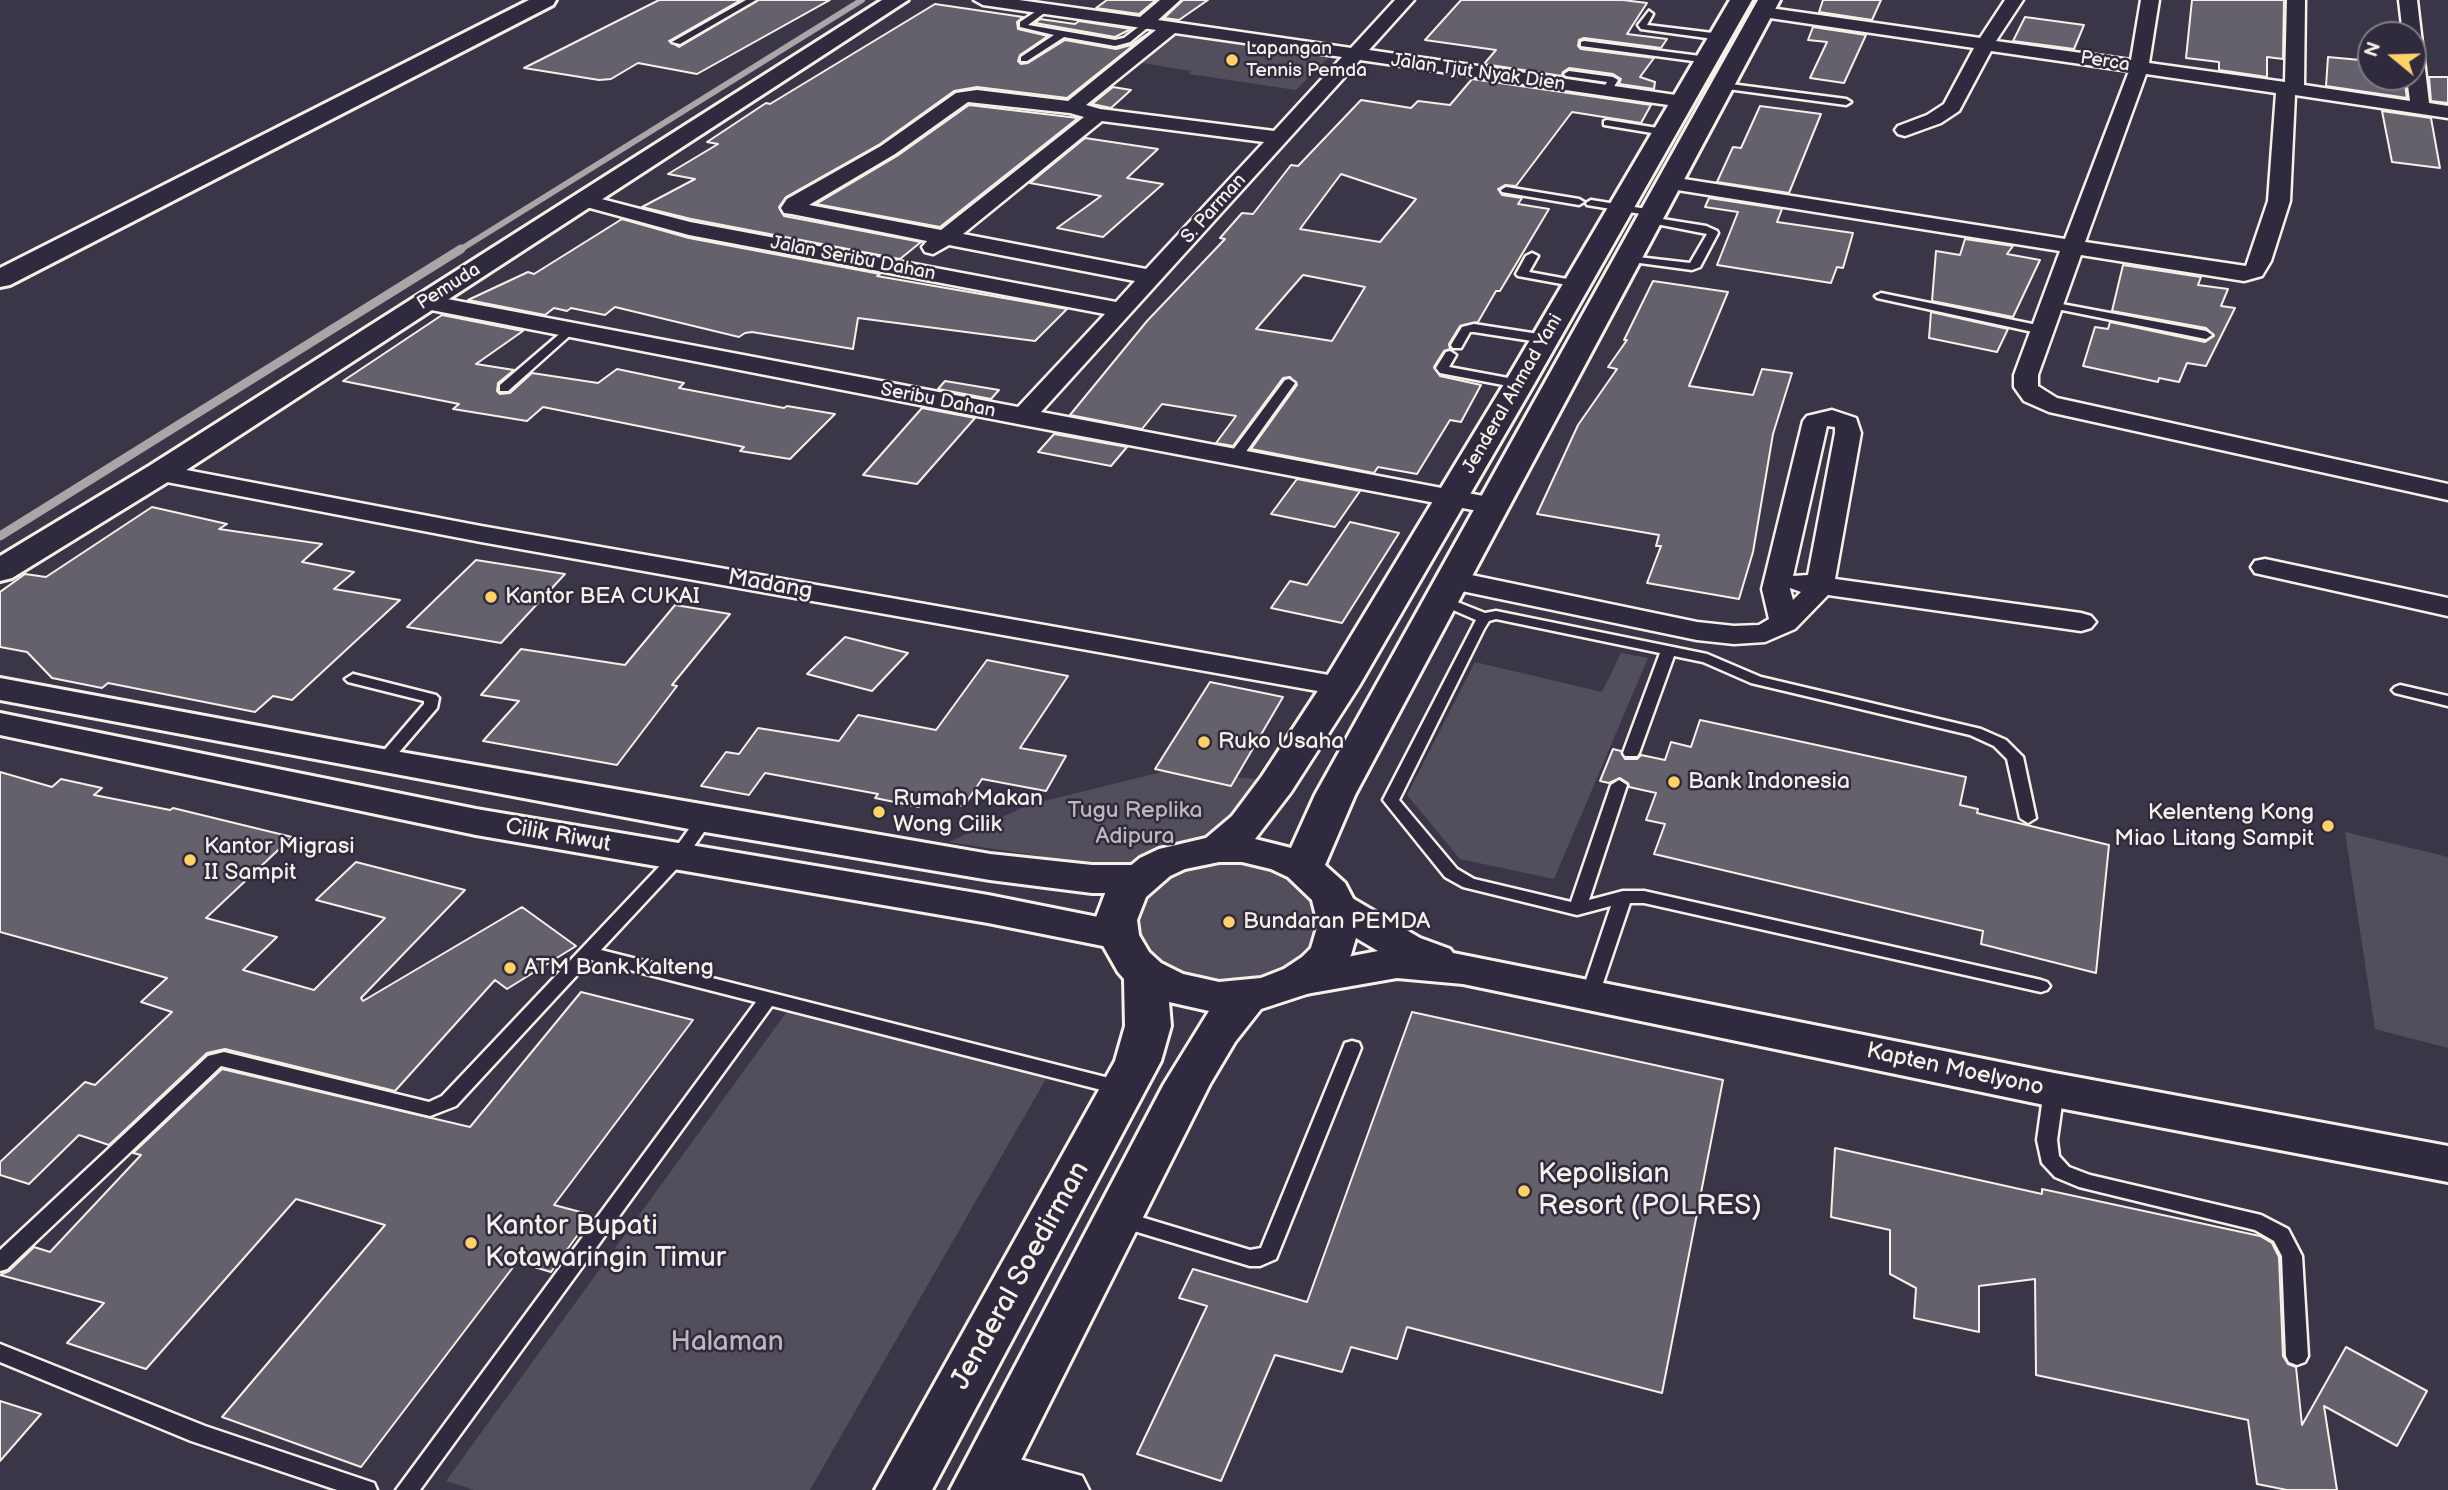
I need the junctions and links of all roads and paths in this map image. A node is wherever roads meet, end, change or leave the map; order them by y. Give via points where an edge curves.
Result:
1 (545, 0) edge
2 (752, 0) edge
3 (897, 0) edge
4 (983, 0) edge
5 (1171, 0) edge
6 (1405, 0) edge
7 (2014, 0) edge
8 (2150, 0) edge
9 (2295, 0) edge
10 (2408, 0) edge
11 (1758, 4) edge
12 (1044, 9) junction
13 (1648, 14) dead end
14 (1146, 24) junction
15 (1170, 28) junction
16 (1062, 34) junction
17 (677, 42) dead end
18 (1584, 44) dead end
19 (1985, 44) junction
20 (1714, 48) junction
21 (1355, 55) junction
22 (1024, 60) dead end
23 (2140, 68) junction
24 (1569, 74) dead end
25 (1723, 86) junction
26 (2290, 89) junction
27 (1607, 91) junction
28 (1682, 102) junction
29 (1846, 102) dead end
30 (1072, 107) junction
31 (2420, 108) junction
32 (2448, 112) edge
33 (1097, 115) junction
34 (1607, 123) dead end
35 (1905, 130) dead end
36 (1664, 132) junction
37 (1278, 138) junction
38 (1671, 183) junction
39 (1506, 190) dead end
40 (586, 201) junction
41 (1621, 208) junction
42 (1652, 216) junction
43 (946, 239) junction
44 (2073, 247) junction
45 (1532, 256) dead end
46 (1629, 259) junction
47 (902, 269) junction
48 (1151, 277) junction
49 (0, 279) edge
50 (1578, 284) junction
51 (1881, 296) dead end
52 (426, 302) junction
53 (2051, 305) junction
54 (1121, 310) junction
55 (570, 329) junction
56 (2042, 330) junction
57 (2206, 335) dead end
58 (1545, 339) junction
59 (1289, 383) dead end
60 (1519, 384) junction
61 (504, 388) dead end
62 (1023, 417) junction
63 (1235, 457) junction
64 (160, 474) junction
65 (2448, 492) edge
66 (1451, 499) junction
67 (1494, 506) junction
68 (2265, 567) dead end
69 (0, 572) edge
70 (1779, 579) junction
71 (1820, 586) junction
72 (1448, 590) junction
73 (2448, 607) edge
74 (1484, 618) junction
75 (2081, 622) dead end
76 (1785, 623) junction
77 (1669, 649) junction
78 (353, 680) dead end
79 (1340, 686) junction
80 (0, 690) edge
81 (2400, 690) dead end
82 (50, 699) junction
83 (2448, 701) edge
84 (8, 726) edge
85 (1631, 753) dead end
86 (383, 761) junction
87 (1619, 785) dead end
88 (2028, 818) dead end
89 (705, 819) junction
90 (1219, 849) junction
91 (677, 858) junction
92 (1303, 868) junction
93 (1139, 879) junction
94 (1623, 897) junction
95 (1337, 908) junction
96 (1577, 909) junction
97 (1118, 935) junction
98 (587, 954) junction
99 (1463, 969) junction
100 (1146, 974) junction
101 (1300, 980) junction
102 (2041, 986) dead end
103 (1590, 995) junction
104 (1246, 997) junction
105 (768, 999) junction
106 (1352, 1048) dead end
107 (1130, 1075) junction
108 (2054, 1090) junction
109 (2448, 1164) edge
110 (1118, 1218) junction
111 (0, 1263) edge
112 (0, 1353) edge
113 (2297, 1356) dead end
114 (984, 1480) edge
115 (366, 1490) edge
116 (407, 1490) edge
117 (903, 1490) edge
118 (1066, 1490) edge

1 - 49 main road
2 - 17 lane
3 - 40 main road, Pemuda
4 - 12 street, Jalan Tjut Nyak Dien
5 - 14 street
6 - 21 street, S. Parman
7 - 19 street
8 - 23 street
9 - 26 street
10 - 31 street
11 - 19 street, Perca
11 - 20 main road, Jenderal Ahmad Yani
11 - 25 main road, Jenderal Ahmad Yani
12 - 14 street, Jalan Tjut Nyak Dien
12 - 16 lane via 1024,27
13 - 20 lane via 1644,27
14 - 15 street, Jalan Tjut Nyak Dien
14 - 16 lane via 1127,40 1115,43
15 - 21 street, Jalan Tjut Nyak Dien
15 - 30 street
16 - 22 lane
18 - 20 lane
19 - 23 street, Perca
19 - 35 street via 1952,107
20 - 28 main road, Jenderal Ahmad Yani
21 - 27 street, Jalan Tjut Nyak Dien
21 - 37 street, S. Parman
23 - 26 street, Perca
23 - 44 street
24 - 27 lane via 1613,80
25 - 29 lane
25 - 38 main road, Jenderal Ahmad Yani
26 - 31 street, Perca
26 - 44 street via 2282,183 2254,271 2220,272
27 - 28 street, Jalan Tjut Nyak Dien
28 - 36 main road, Jenderal Ahmad Yani
30 - 33 street
30 - 43 street via 964,97 792,208
31 - 32 street, Perca
33 - 37 street
33 - 43 street
34 - 36 lane
36 - 41 main road, Jenderal Ahmad Yani
37 - 48 street, S. Parman
38 - 42 main road, Jenderal Ahmad Yani
38 - 44 street
39 - 41 lane
40 - 47 street, Jalan Seribu Dahan via 690,228
40 - 52 main road, Pemuda
41 - 42 lane
41 - 50 main road, Jenderal Ahmad Yani
42 - 46 main road, Jenderal Ahmad Yani
42 - 46 lane via 1713,233 1692,267
43 - 47 street
43 - 48 street
44 - 53 street
45 - 50 lane via 1522,274
46 - 67 main road, Jenderal Ahmad Yani
47 - 54 street, Jalan Seribu Dahan
48 - 54 street, S. Parman
50 - 58 main road, Jenderal Ahmad Yani
51 - 56 lane
52 - 55 street, Seribu Dahan
52 - 64 main road, Pemuda
53 - 56 street
53 - 57 lane
54 - 62 street, S. Parman
55 - 61 lane
55 - 62 street, Seribu Dahan
56 - 65 street via 2026,387 2049,404
58 - 60 main road, Jenderal Ahmad Yani
58 - 60 lane via 1466,330 1442,368
59 - 63 lane
60 - 66 main road, Jenderal Ahmad Yani
62 - 63 street, Seribu Dahan
63 - 66 street, Seribu Dahan
64 - 69 main road, Pemuda
64 - 79 street, Madang
66 - 67 street, Seribu Dahan
66 - 79 main road, Jenderal Ahmad Yani
67 - 72 main road, Jenderal Ahmad Yani
68 - 73 street
70 - 71 street
70 - 71 street via 1816,421 1832,418 1847,423 1847,433
70 - 76 street via 1776,589
71 - 75 street
71 - 76 street
72 - 74 lane
72 - 76 street via 1734,635 1765,633
72 - 92 main road, Jenderal Ahmad Yani via 1335,795
74 - 77 lane via 1521,618
74 - 96 lane via 1391,800 1458,879
77 - 85 lane
77 - 88 lane via 1707,658 1756,680 1975,732 2000,743 2015,757
78 - 86 lane via 431,698 432,705
79 - 90 main road, Jenderal Ahmad Yani via 1246,825
80 - 82 main road, Cilik Riwut
81 - 83 lane
82 - 84 main road
82 - 86 main road, Cilik Riwut
84 - 91 main road, Cilik Riwut via 476,822
86 - 89 main road, Cilik Riwut
87 - 96 lane
89 - 91 lane
89 - 93 main road, Cilik Riwut via 990,867 1093,879
90 - 92 main road via 1264,853
90 - 93 main road via 1174,858
91 - 97 main road, Cilik Riwut
91 - 98 lane
92 - 95 main road via 1330,893
93 - 97 main road via 1120,906
94 - 96 lane
94 - 102 lane via 1644,897
94 - 103 lane
95 - 99 main road via 1405,948
95 - 101 main road via 1338,932 1329,955
97 - 100 main road via 1128,956
98 - 105 lane
98 - 111 lane via 440,1107 430,1109 224,1059 215,1061
99 - 101 main road via 1397,963
99 - 103 main road, Kapten Moelyono
100 - 104 main road via 1192,994
100 - 107 main road, Jenderal Soedirman via 1148,1026
101 - 104 main road
103 - 108 main road, Kapten Moelyono
104 - 110 main road via 1218,1031 1187,1084
105 - 107 lane
105 - 116 lane
106 - 110 lane via 1269,1253 1250,1258
107 - 117 main road, Jenderal Soedirman
108 - 109 main road, Kapten Moelyono
108 - 113 lane via 2047,1140 2049,1158 2062,1172 2086,1182 2261,1223 2281,1235 2292,1256
110 - 114 main road
112 - 115 lane via 199,1434
114 - 118 street

